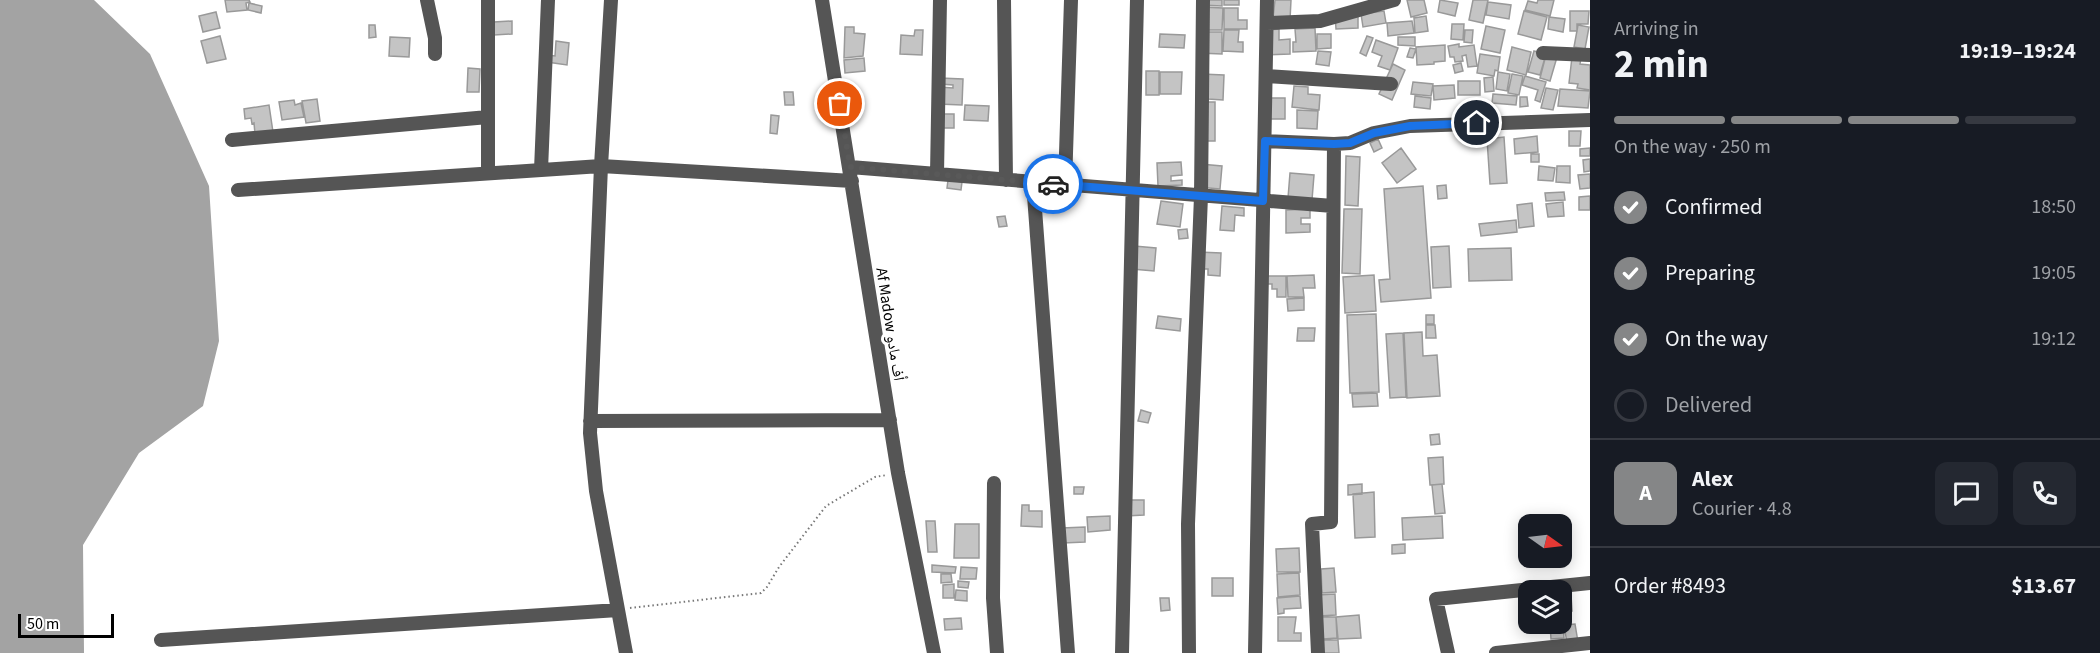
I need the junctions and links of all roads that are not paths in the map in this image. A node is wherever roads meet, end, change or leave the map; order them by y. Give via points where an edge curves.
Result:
1 (427, 0) edge
2 (488, 0) edge
3 (548, 0) edge
4 (611, 0) edge
5 (822, 0) edge
6 (940, 0) edge
7 (1004, 0) edge
8 (1071, 0) edge
9 (1137, 0) edge
10 (1203, 0) edge
11 (1267, 0) edge
12 (1394, 0) edge
13 (1267, 23) junction
14 (1543, 53) dead end
15 (435, 54) dead end
16 (1590, 55) edge
17 (1266, 76) junction
18 (1391, 84) dead end
19 (488, 117) junction
20 (1590, 120) edge
21 (232, 140) dead end
22 (1265, 141) junction
23 (1334, 144) junction
24 (601, 166) junction
25 (541, 170) junction
26 (488, 173) junction
27 (851, 174) junction
28 (937, 174) junction
29 (1006, 180) junction
30 (1033, 182) junction
31 (1065, 184) junction
32 (238, 190) dead end
33 (1133, 190) junction
34 (1201, 196) junction
35 (1263, 201) junction
36 (1333, 206) junction
37 (890, 420) junction
38 (590, 421) junction
39 (994, 483) dead end
40 (1590, 583) edge
41 (618, 610) junction
42 (161, 640) dead end
43 (1590, 644) edge
44 (626, 653) edge
45 (934, 653) edge
46 (997, 653) edge
47 (1068, 653) edge
48 (1122, 653) edge
49 (1189, 653) edge
50 (1255, 653) edge
51 (1318, 653) edge
52 (1448, 653) edge
53 (1496, 653) edge

1 - 15 street
2 - 19 street
3 - 25 street
4 - 24 street
5 - 27 street, Af Madow أف مادو
6 - 28 street
7 - 29 street
8 - 31 street
9 - 33 street
10 - 34 street
11 - 13 street
12 - 13 street via 1320,21
13 - 17 street
14 - 16 street
17 - 18 street
17 - 22 street
19 - 21 street
19 - 26 street
20 - 23 street via 1410,126
22 - 23 street
22 - 35 street
23 - 36 street
24 - 25 street
24 - 27 street
24 - 38 street
25 - 26 street
26 - 32 street
27 - 28 street
27 - 37 street, Af Madow أف مادو
28 - 29 street
29 - 30 street
30 - 31 street
30 - 47 street
31 - 33 street
33 - 34 street
33 - 48 street
34 - 35 street
34 - 49 street via 1188,524
35 - 36 street
35 - 50 street
36 - 51 street via 1330,522 1312,524
37 - 38 street
37 - 45 street, Af Madow أف مادو
38 - 41 street via 596,491
39 - 46 street via 993,598
40 - 52 street via 1436,599
41 - 42 street
41 - 44 street
43 - 53 street

